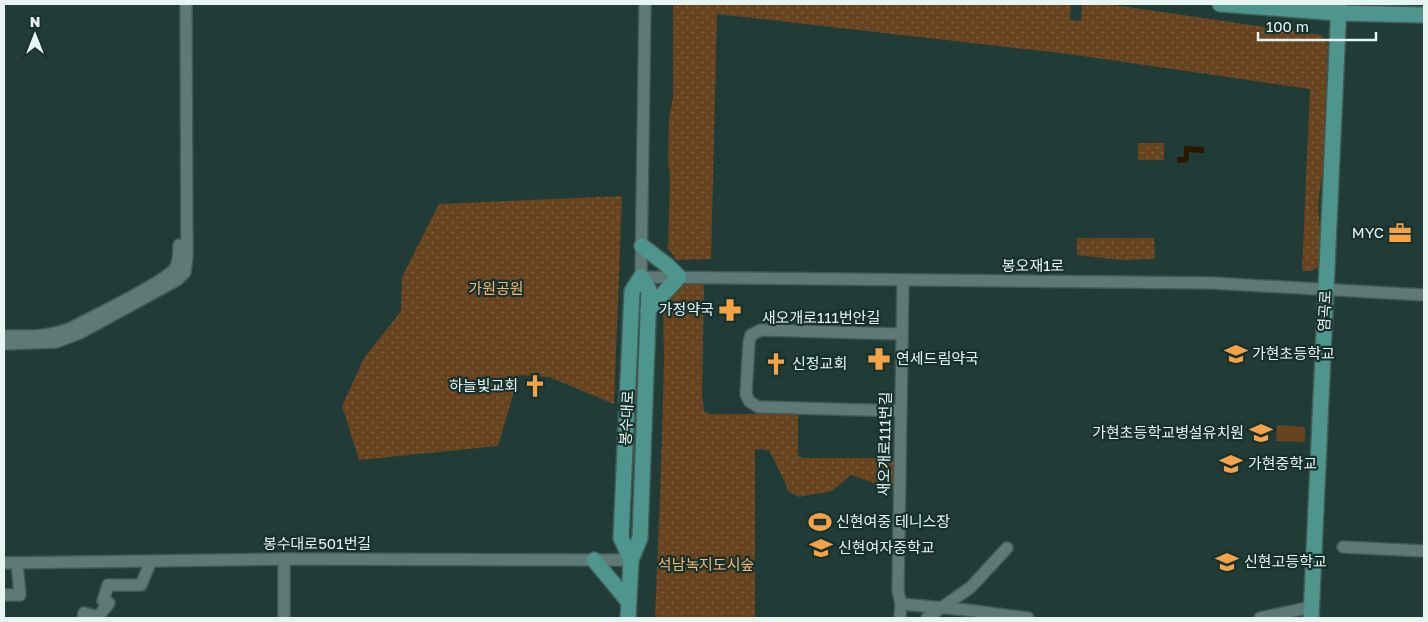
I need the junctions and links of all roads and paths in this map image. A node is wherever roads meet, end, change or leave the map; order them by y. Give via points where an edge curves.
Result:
1 (178, 4) edge
2 (186, 4) edge
3 (645, 4) edge
4 (1220, 4) edge
5 (1400, 4) edge
6 (1339, 8) edge
7 (1424, 15) edge
8 (642, 246) junction
9 (641, 277) junction
10 (679, 277) junction
11 (903, 281) junction
12 (1326, 291) junction
13 (1424, 296) edge
14 (648, 310) junction
15 (902, 334) junction
16 (4, 336) edge
17 (4, 344) edge
18 (901, 411) junction
19 (1343, 547) dead end
20 (1007, 548) dead end
21 (1424, 551) edge
22 (284, 559) junction
23 (594, 560) junction
24 (630, 560) junction
25 (151, 561) junction
26 (4, 563) edge
27 (17, 563) junction
28 (4, 595) edge
29 (628, 601) junction
30 (901, 604) junction
31 (942, 608) junction
32 (1311, 612) edge
33 (965, 614) edge
34 (83, 618) edge
35 (284, 618) edge
36 (628, 618) edge
37 (900, 618) edge
38 (927, 618) edge
39 (1023, 618) edge
40 (1028, 618) edge
41 (1260, 618) edge

1 - 16 street via 179,258 176,267 156,283 58,333
2 - 17 street via 185,272 177,280 80,333 56,342
3 - 8 street, 봉수대로
4 - 6 main road
5 - 7 main road via 1407,10
6 - 7 main road
6 - 12 main road, 염곡로
8 - 9 street, 봉수대로
8 - 10 main road
9 - 10 street, 봉오재1로
9 - 14 main road, 봉수대로 via 649,290
9 - 24 main road, 봉수대로 via 632,291 621,538
10 - 11 street, 봉오재1로
10 - 14 main road
11 - 12 street, 봉오재1로 via 1212,283
11 - 15 street, 새오개로111번길
12 - 13 street, 봉오재1로
12 - 32 main road, 염곡로
14 - 24 main road, 봉수대로 via 640,538
15 - 18 street, 새오개로111번길
15 - 18 street, 새오개로111번안길 via 762,330 751,335 749,342 746,394 749,401 758,407
18 - 30 street, 새오개로111번길 via 898,591
19 - 21 street
20 - 31 street via 971,587
22 - 23 street, 봉수대로501번길
22 - 25 street, 봉수대로501번길
22 - 35 street
23 - 24 street, 봉수대로501번길
23 - 29 main road
24 - 29 main road, 봉수대로
25 - 27 street, 봉수대로501번길
25 - 34 street via 141,585 108,585 104,601 109,603 98,617 84,613
26 - 27 street, 봉수대로501번길
27 - 28 street via 20,595
29 - 36 main road, 봉수대로
30 - 31 street
30 - 37 street, 새오개로111번길
31 - 33 street
31 - 38 street
32 - 41 street
33 - 39 street
39 - 40 street

